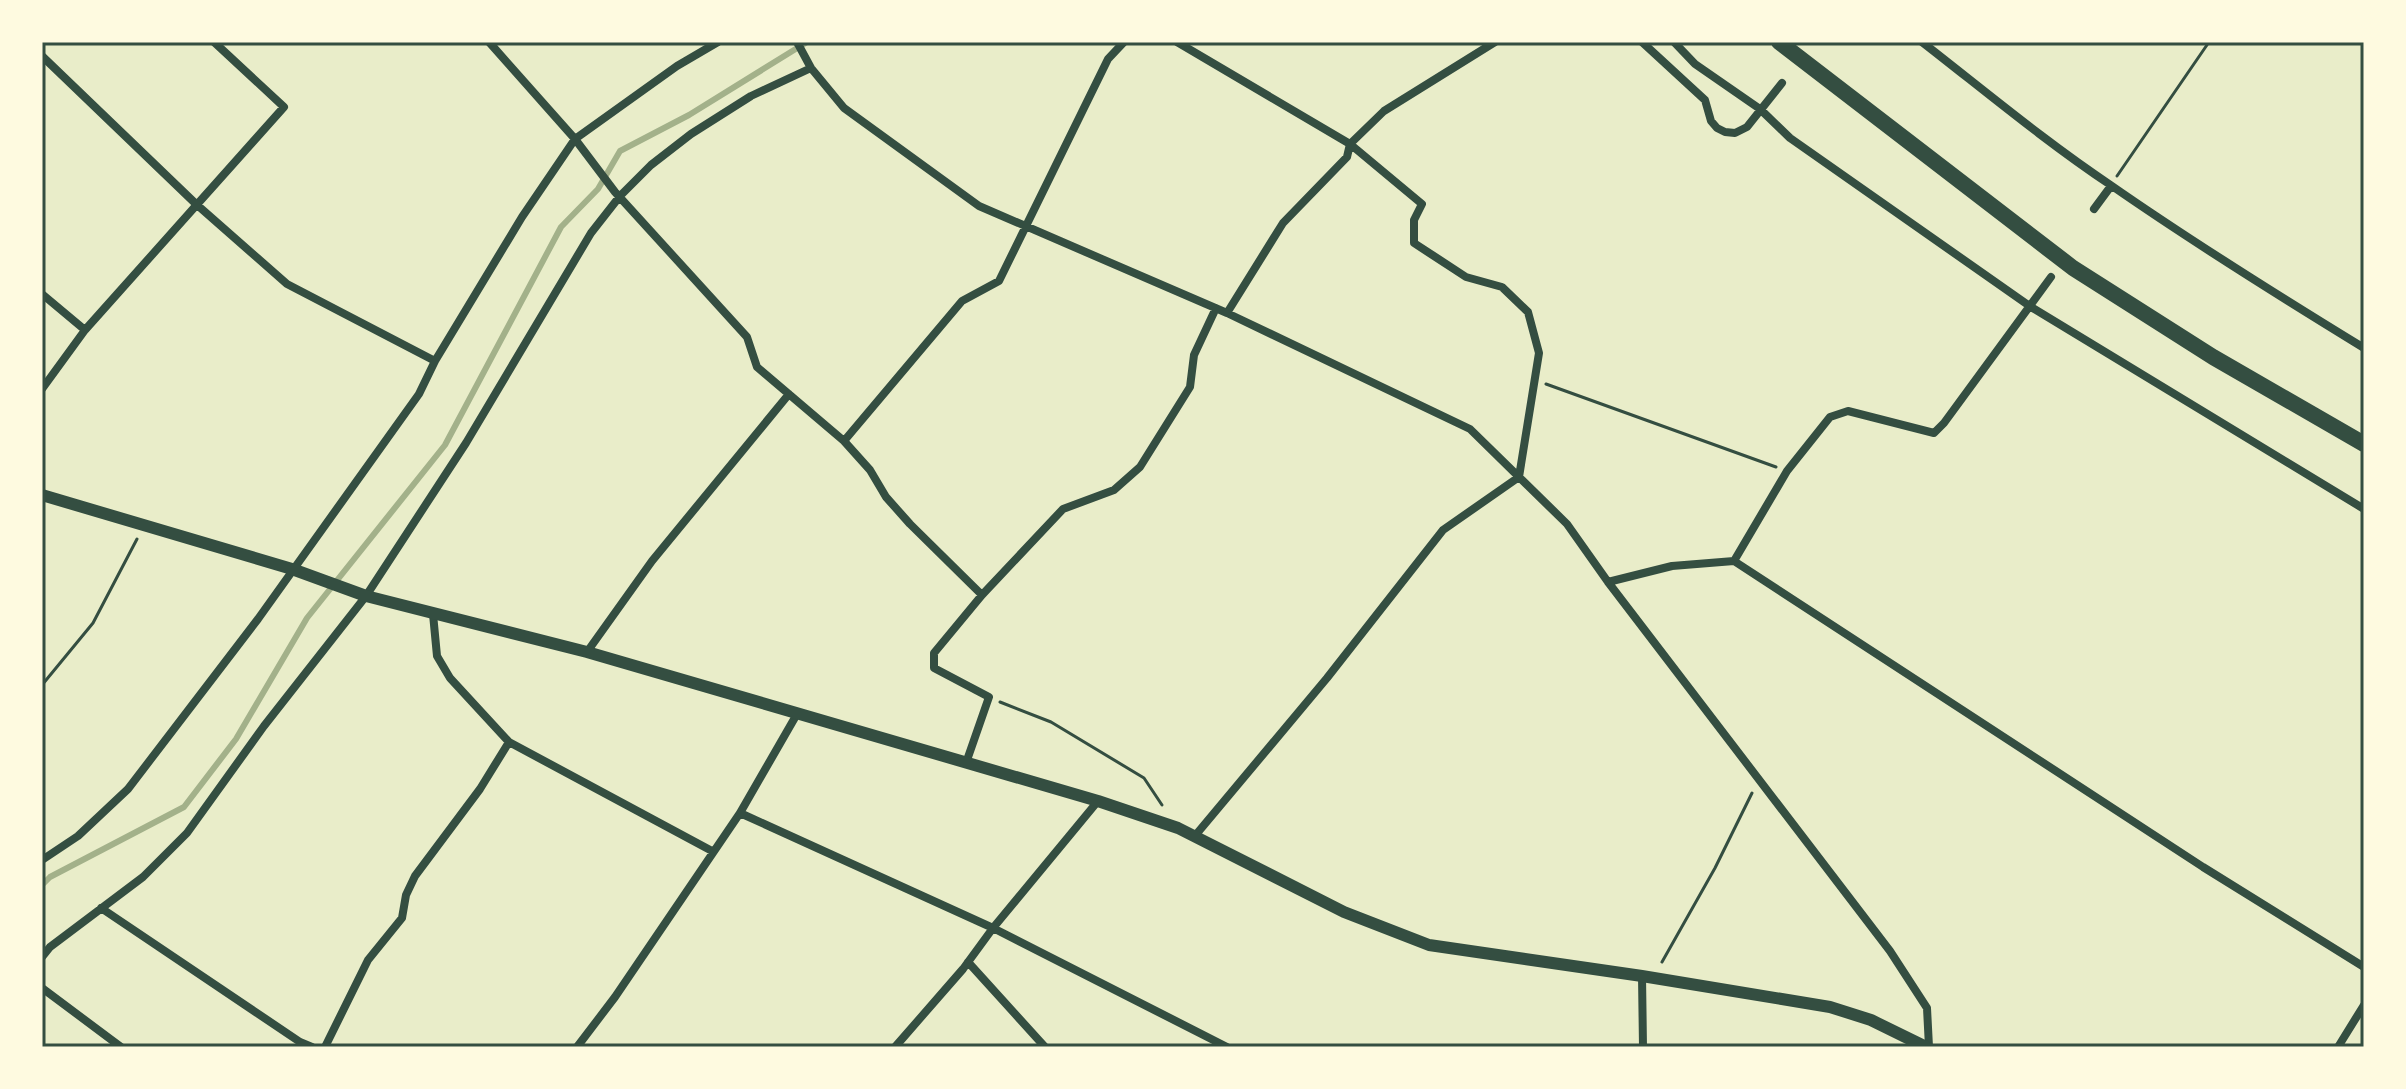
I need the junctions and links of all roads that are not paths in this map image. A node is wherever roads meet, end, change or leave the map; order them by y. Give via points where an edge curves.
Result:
1 (214, 42) edge
2 (489, 42) edge
3 (718, 42) edge
4 (797, 42) edge
5 (1124, 42) edge
6 (1177, 42) edge
7 (1495, 42) edge
8 (1642, 42) edge
9 (1674, 42) edge
10 (1779, 42) edge
11 (1922, 42) edge
12 (42, 56) edge
13 (811, 68) junction
14 (1782, 83) dead end
15 (1760, 109) junction
16 (575, 139) junction
17 (1350, 144) junction
18 (2111, 186) junction
19 (617, 194) junction
20 (196, 204) junction
21 (2094, 209) dead end
22 (1027, 227) junction
23 (2051, 277) dead end
24 (42, 294) edge
25 (2031, 307) junction
26 (1216, 308) junction
27 (1227, 313) junction
28 (85, 330) junction
29 (2364, 348) edge
30 (435, 361) junction
31 (42, 389) edge
32 (789, 394) junction
33 (844, 441) junction
34 (2361, 442) edge
35 (1519, 477) junction
36 (42, 495) edge
37 (2364, 509) edge
38 (1734, 561) junction
39 (292, 569) junction
40 (1608, 582) junction
41 (982, 595) junction
42 (366, 596) junction
43 (433, 614) junction
44 (587, 652) junction
45 (797, 714) junction
46 (509, 742) junction
47 (966, 763) junction
48 (1098, 801) junction
49 (740, 813) junction
50 (1194, 837) junction
51 (712, 851) junction
52 (42, 860) edge
53 (101, 908) junction
54 (993, 928) junction
55 (42, 957) edge
56 (968, 962) junction
57 (2364, 967) edge
58 (1648, 977) junction
59 (42, 988) edge
60 (2364, 1005) edge
61 (297, 1044) edge
62 (121, 1047) edge
63 (312, 1047) edge
64 (325, 1047) edge
65 (577, 1047) edge
66 (895, 1047) edge
67 (1045, 1047) edge
68 (1227, 1047) edge
69 (1643, 1047) edge
70 (1928, 1047) edge
71 (2338, 1047) edge

1 - 20 street via 284,107
2 - 16 street
3 - 16 street
4 - 13 street
5 - 22 street via 1108,59
6 - 17 street
7 - 17 street via 1384,111
8 - 15 street via 1705,100 1717,128 1735,133
9 - 15 street via 1695,64
10 - 34 highway via 2073,268
11 - 18 street
12 - 20 street
13 - 19 street via 751,96 691,134
13 - 22 street via 844,108 979,206
14 - 15 street
15 - 25 street via 1790,138
16 - 19 street
16 - 30 street via 536,193
17 - 27 street via 1347,157 1283,223
17 - 35 street via 1422,204 1414,220 1414,243 1466,277 1502,287 1528,312 1539,353
18 - 21 street
18 - 29 street
19 - 32 street via 747,337 757,367
19 - 42 street
20 - 28 street
20 - 30 street via 287,284
22 - 26 street
22 - 33 street via 999,281 962,301
23 - 25 street
24 - 28 street
25 - 37 street
25 - 38 street via 1934,433 1848,411 1830,417 1787,471
26 - 27 street
26 - 41 street via 1194,355 1190,387 1140,467 1114,490 1063,509
27 - 35 street via 1470,429
28 - 31 street
30 - 39 street via 419,394
32 - 33 street
32 - 44 street via 661,550
33 - 41 street via 910,524
35 - 40 street via 1567,524
35 - 50 street via 1443,530
36 - 39 street
38 - 40 street via 1672,566
38 - 57 street
39 - 42 street
39 - 52 street via 128,789 78,836
40 - 70 street via 1890,951 1927,1008
41 - 47 street via 934,653 934,668 989,697
42 - 43 street
42 - 53 street via 187,833 143,877
43 - 44 street
43 - 46 street via 437,656 450,678
44 - 45 street
45 - 47 street
45 - 49 street
46 - 51 street
46 - 64 street via 415,876 402,918 368,960
47 - 48 street
48 - 50 street
48 - 54 street
49 - 51 street
49 - 54 street
50 - 58 street via 1344,912 1429,945
51 - 65 street
53 - 55 street
53 - 61 street
54 - 56 street
54 - 68 street
56 - 66 street
56 - 67 street
58 - 69 street
58 - 70 street via 1830,1007
59 - 62 street
60 - 71 street
61 - 63 street

